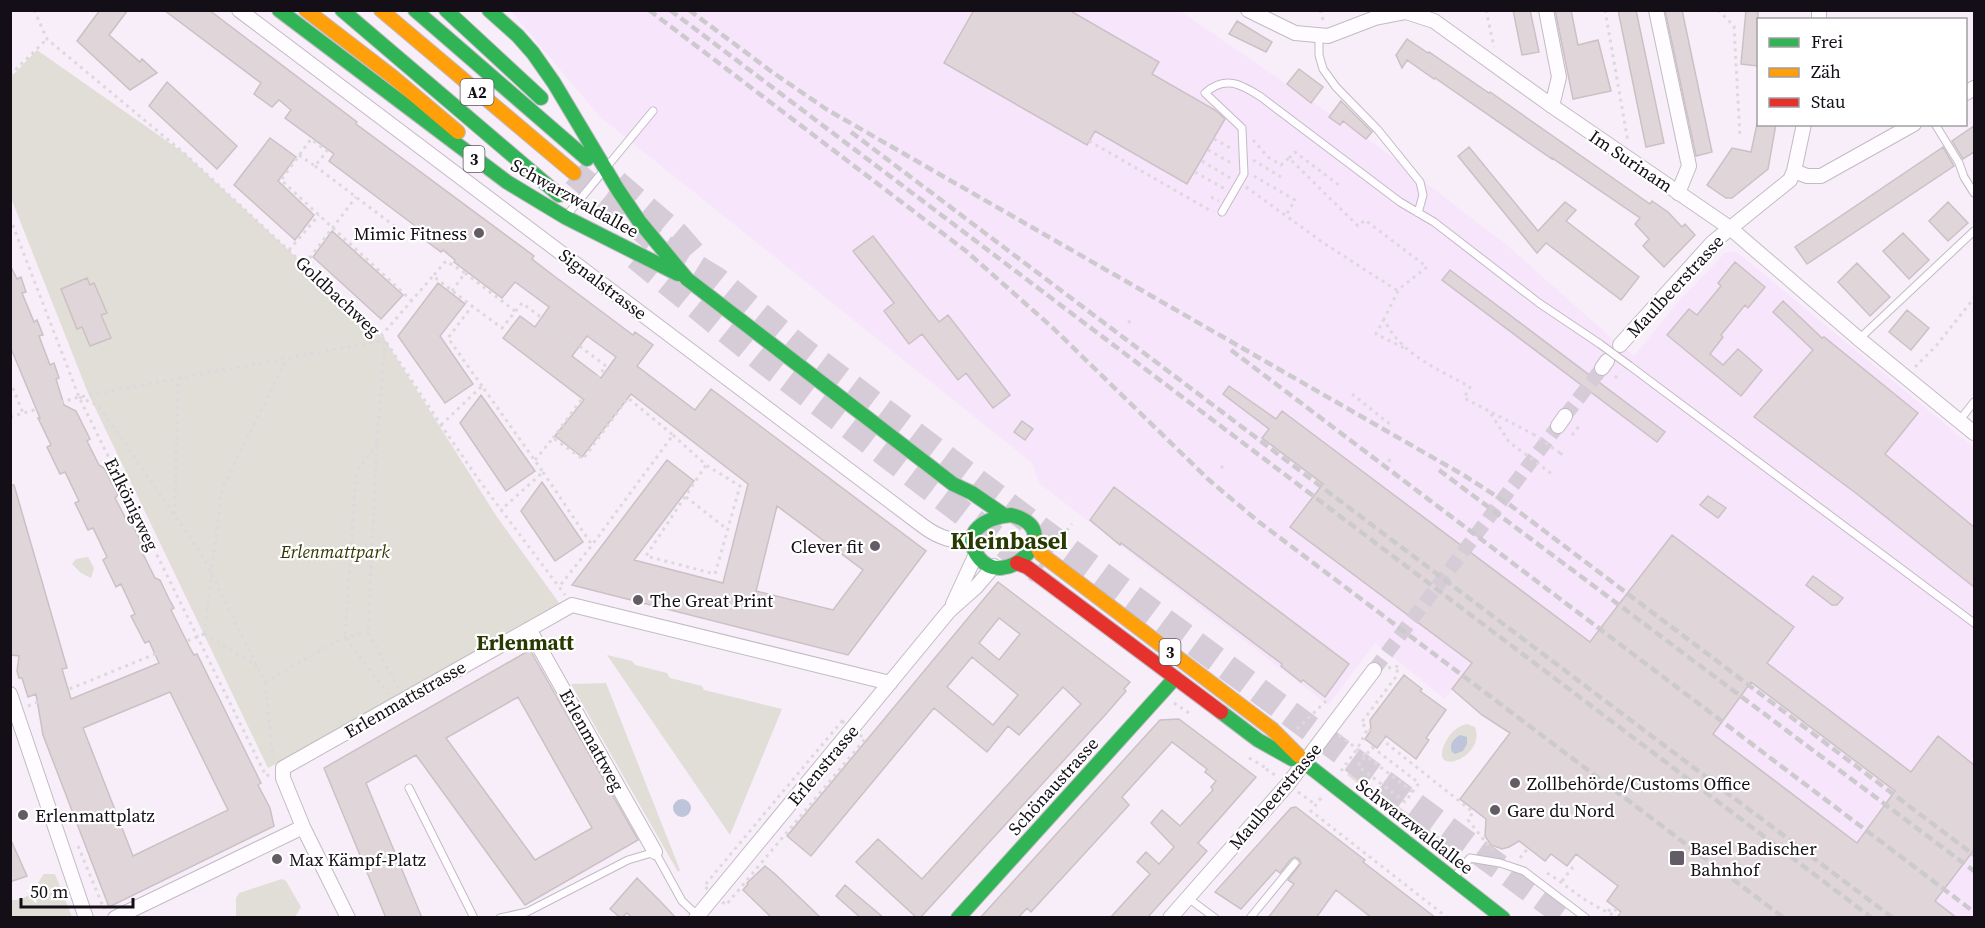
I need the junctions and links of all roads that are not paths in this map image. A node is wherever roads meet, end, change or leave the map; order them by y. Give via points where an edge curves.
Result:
1 (239, 10) edge
2 (279, 10) edge
3 (306, 10) edge
4 (381, 10) edge
5 (415, 10) edge
6 (446, 10) edge
7 (489, 10) edge
8 (1248, 10) edge
9 (1546, 10) edge
10 (1656, 10) edge
11 (344, 12) edge
12 (1434, 16) edge
13 (1319, 35) junction
14 (1552, 106) junction
15 (653, 111) dead end
16 (1804, 126) edge
17 (1910, 126) edge
18 (1936, 126) edge
19 (1959, 164) junction
20 (527, 168) junction
21 (605, 169) junction
22 (1794, 171) junction
23 (1970, 172) dead end
24 (574, 173) tunnel mouth
25 (1974, 192) edge
26 (1678, 193) junction
27 (559, 195) dead end
28 (1220, 213) road end
29 (1418, 213) junction
30 (565, 217) junction
31 (1730, 228) junction
32 (1974, 231) edge
33 (687, 279) junction
34 (1859, 339) junction
35 (1620, 345) dead end
36 (1974, 402) edge
37 (1959, 421) junction
38 (1974, 433) edge
39 (953, 484) junction
40 (1004, 515) junction
41 (981, 525) junction
42 (1034, 542) junction
43 (975, 548) junction
44 (1017, 563) junction
45 (994, 566) junction
46 (949, 611) junction
47 (1974, 623) edge
48 (529, 629) junction
49 (1374, 670) tunnel mouth
50 (1175, 678) junction
51 (890, 683) junction
52 (10, 694) edge
53 (1305, 763) junction
54 (410, 788) dead end
55 (303, 827) junction
56 (655, 852) junction
57 (1294, 864) dead end
58 (1453, 879) junction
59 (1187, 898) junction
60 (698, 917) edge
61 (86, 918) edge
62 (115, 918) edge
63 (348, 918) edge
64 (474, 918) edge
65 (500, 918) edge
66 (958, 918) edge
67 (1170, 918) edge
68 (1215, 918) edge
69 (1250, 918) edge
70 (1503, 918) edge
71 (1586, 918) edge

1 - 43 street, Signalstrasse via 931,532
2 - 30 main road, Schwarzwaldallee / 3 via 485,166
3 - 20 main road via 500,167
4 - 24 main road, A2
5 - 6 main road via 584,156 555,112
7 - 21 main road, Schwarzwaldallee / 3 via 533,53
8 - 13 street, Im Surinam via 1295,33
9 - 14 street via 1559,76
10 - 26 street via 1689,166
11 - 20 main road, A2
12 - 13 street, Im Surinam via 1406,12 1375,18 1328,36
12 - 14 street, Im Surinam
13 - 29 lane via 1323,69 1420,182 1423,195
14 - 26 street, Im Surinam
15 - 21 lane
16 - 22 street
17 - 22 street via 1821,176
18 - 19 lane
19 - 23 lane
19 - 25 lane
20 - 27 main road, A2
21 - 30 lane
21 - 33 main road, Schwarzwaldallee / 3 via 639,221
22 - 31 street, Maulbeerstrasse via 1783,187
26 - 31 street, Im Surinam
28 - 29 lane via 1244,171 1242,128 1205,93 1226,83 1249,89
29 - 47 lane, bridge
30 - 33 main road, Schwarzwaldallee / 3
31 - 34 street, Im Surinam
31 - 35 street, Maulbeerstrasse
32 - 34 lane
33 - 39 main road, Schwarzwaldallee / 3
34 - 37 street, Im Surinam
36 - 37 lane
37 - 38 street, Im Surinam
39 - 40 main road, Schwarzwaldallee / 3
39 - 41 main road, Schwarzwaldallee / 3
40 - 41 main road
40 - 42 main road, 3 via 1028,522
41 - 43 main road
42 - 44 main road via 1028,555
42 - 53 main road, Schwarzwaldallee / 3 via 1053,564 1272,729
43 - 45 main road via 984,563
43 - 46 street, Erlenstrasse
44 - 45 main road
44 - 50 main road, Schwarzwaldallee / 3 via 1035,572
45 - 46 street, Erlenstrasse
46 - 51 street, Erlenstrasse
48 - 51 street, Erlenmattstrasse via 572,605
48 - 55 street, Erlenmattstrasse via 402,695 283,768 282,778
48 - 56 street, Erlenmattweg
49 - 53 street, Maulbeerstrasse
50 - 53 main road, Schwarzwaldallee / 3 via 1258,740
50 - 66 main road, Schönaustrasse
51 - 60 street, Erlenstrasse
52 - 61 street
53 - 58 main road, Schwarzwaldallee / 3
53 - 59 street, Maulbeerstrasse
54 - 64 lane
55 - 62 street
55 - 63 street, Erlenmattstrasse
56 - 60 lane, Erlenmattweg via 678,895
56 - 65 lane via 628,860 527,912
57 - 69 lane
58 - 70 main road, Schwarzwaldallee / 3
58 - 71 lane via 1470,858 1514,867
59 - 67 street, Maulbeerstrasse
59 - 68 lane

